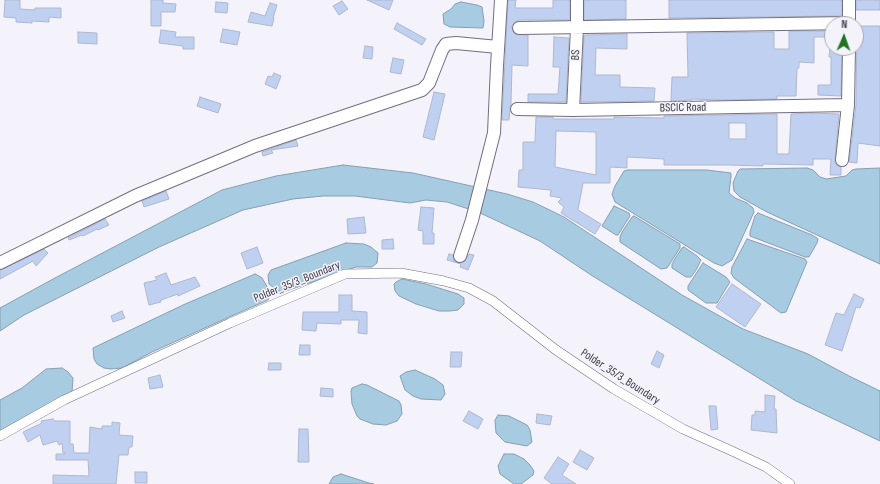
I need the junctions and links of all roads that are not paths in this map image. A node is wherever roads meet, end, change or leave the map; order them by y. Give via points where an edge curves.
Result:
1 (502, 0) edge
2 (577, 0) edge
3 (849, 0) edge
4 (849, 16) edge
5 (824, 24) edge
6 (519, 28) dead end
7 (577, 28) junction
8 (498, 47) junction
9 (849, 56) edge
10 (848, 105) junction
11 (518, 109) dead end
12 (573, 110) junction
13 (842, 160) dead end
14 (460, 256) dead end
15 (0, 262) edge
16 (0, 436) edge
17 (790, 484) edge

1 - 8 street
2 - 7 street, BS
3 - 4 street
5 - 7 street
6 - 7 street
7 - 12 street, BS
8 - 14 street via 494,134
8 - 15 street via 446,44 429,83 422,90 248,149 135,196
9 - 10 street
10 - 12 street, BSCIC Road
10 - 13 street
11 - 12 street, BSCIC Road
16 - 17 street, Polder_35/3_Boundary via 64,400 230,323 346,274 401,273 469,288 493,301 556,350 614,390 683,430 766,467

